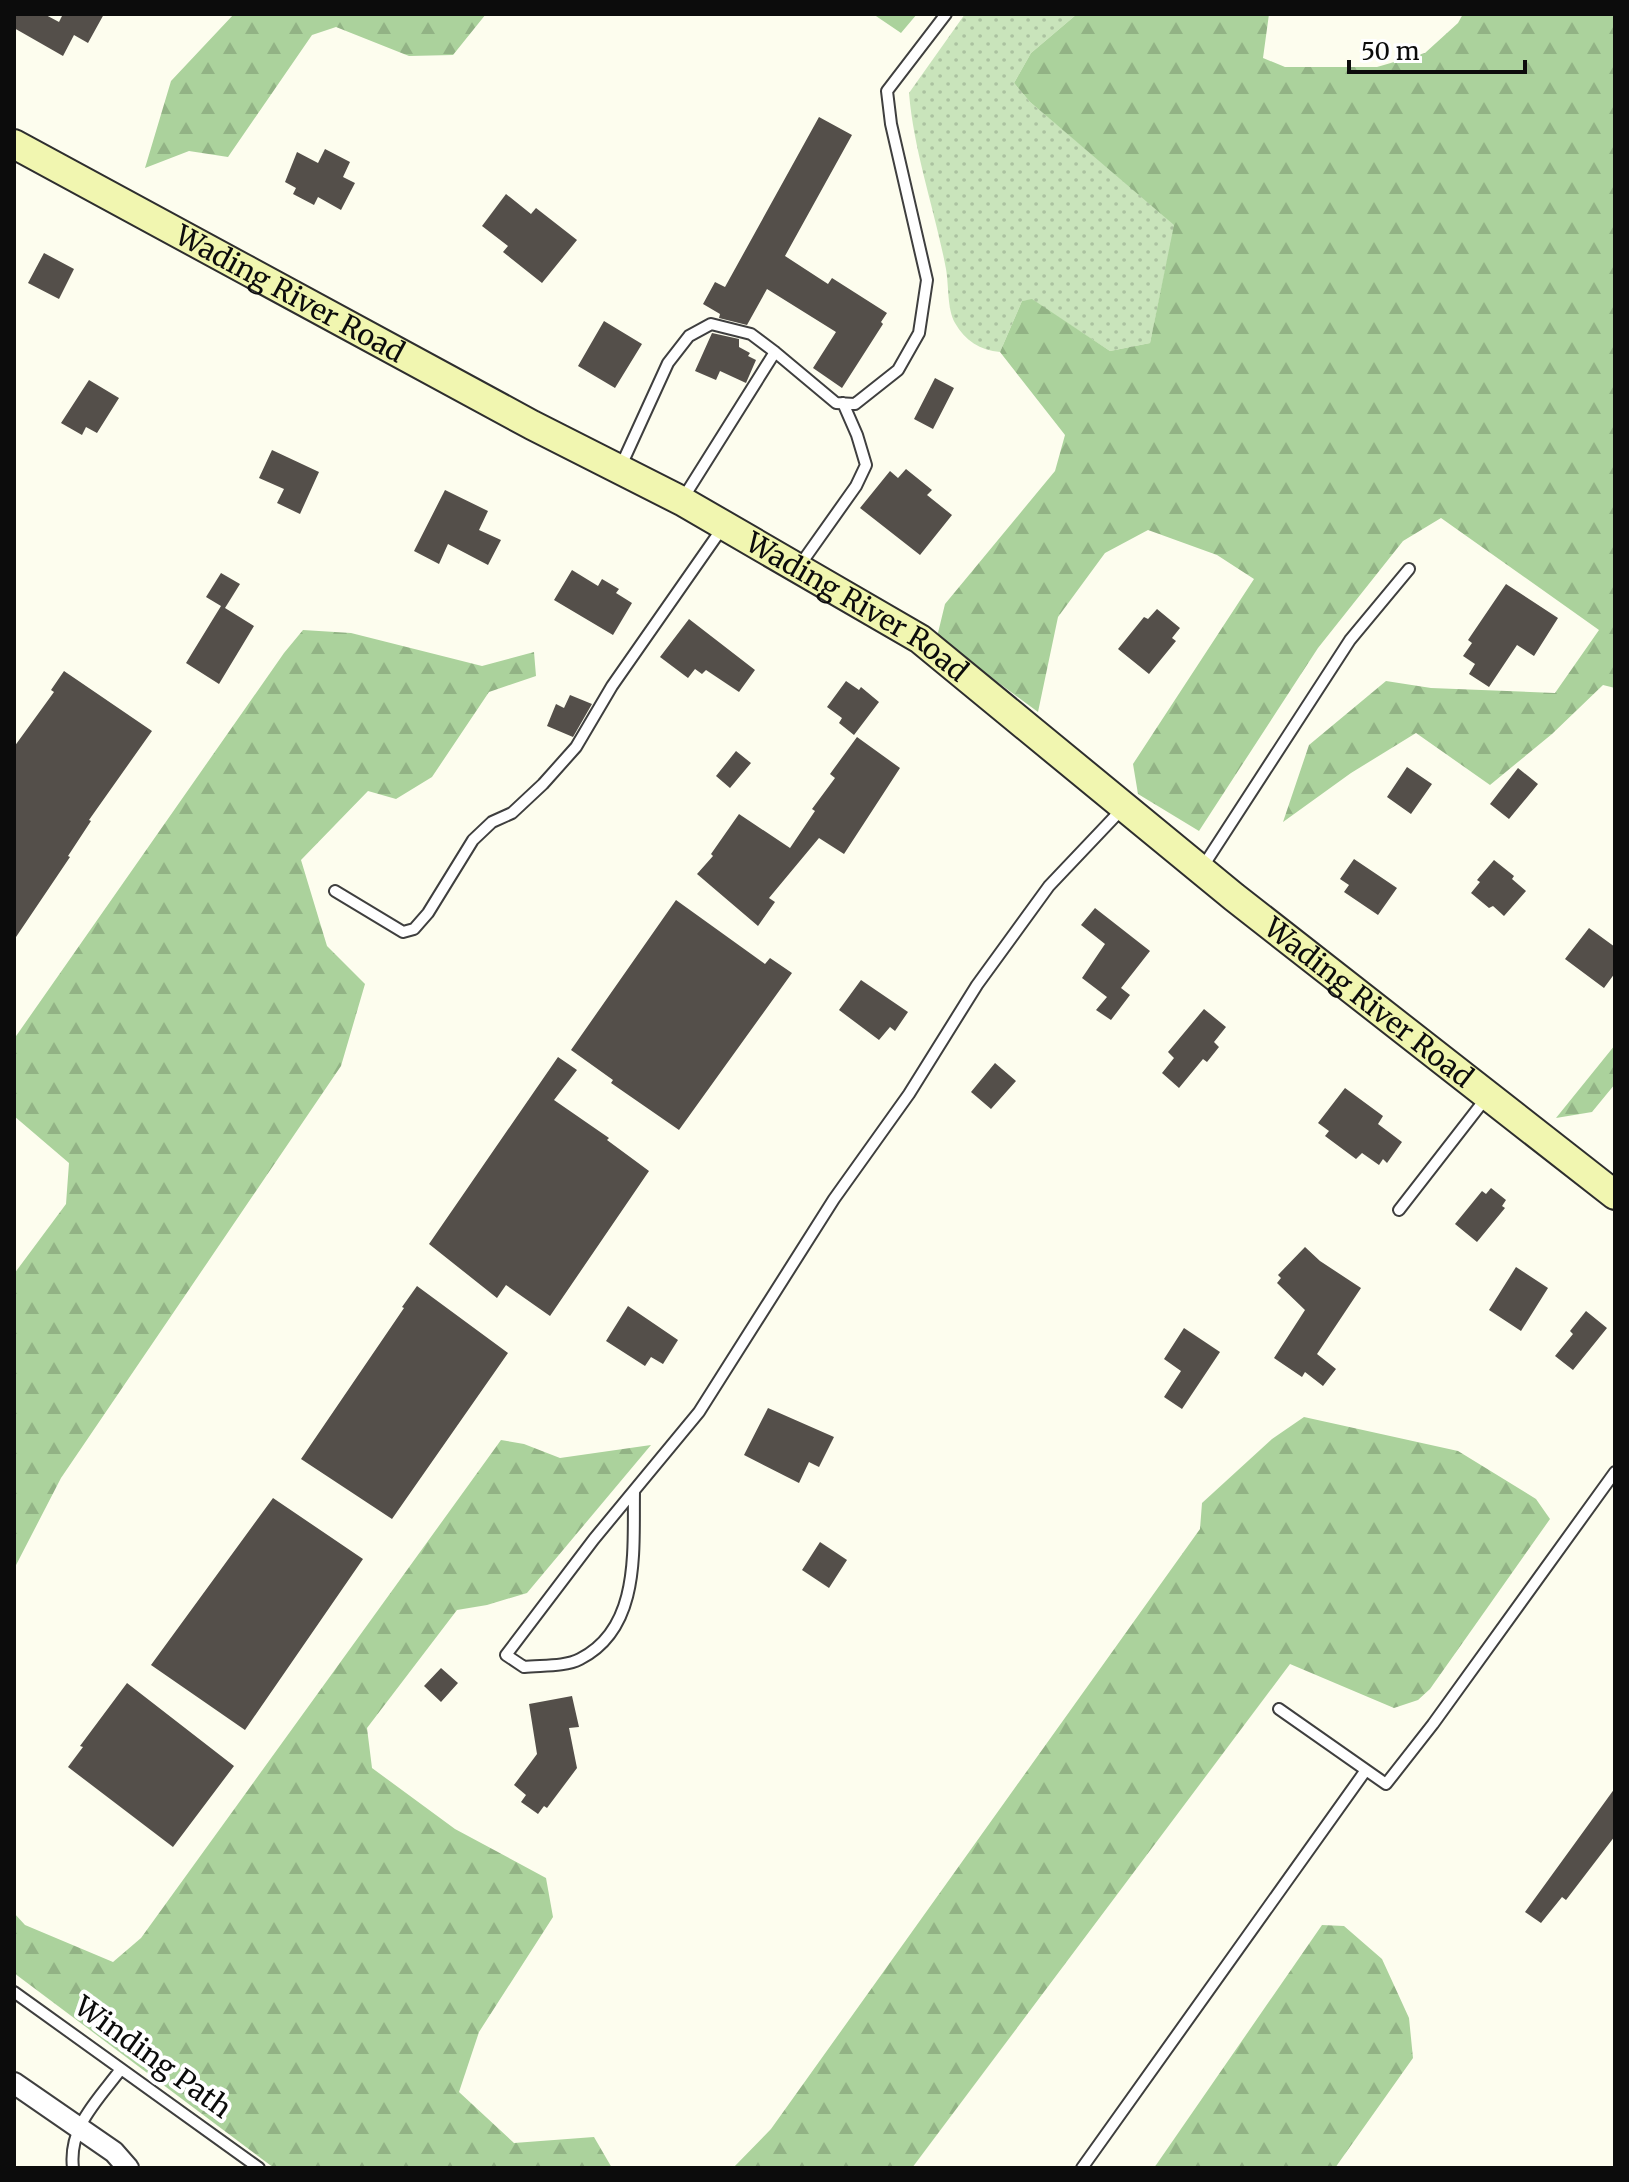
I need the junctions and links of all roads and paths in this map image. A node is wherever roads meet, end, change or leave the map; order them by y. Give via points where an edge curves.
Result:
1 (946, 14) edge
2 (14, 144) edge
3 (775, 352) junction
4 (843, 403) junction
5 (619, 469) junction
6 (682, 501) junction
7 (724, 525) junction
8 (798, 568) junction
9 (1409, 569) dead end
10 (1124, 807) junction
11 (1201, 870) junction
12 (335, 891) dead end
13 (1488, 1095) junction
14 (1615, 1195) edge
15 (1399, 1210) dead end
16 (1615, 1472) edge
17 (634, 1491) junction
18 (1279, 1709) dead end
19 (1366, 1770) junction
20 (14, 1992) edge
21 (121, 2069) junction
22 (14, 2083) edge
23 (78, 2127) junction
24 (73, 2168) edge
25 (128, 2168) edge
26 (259, 2168) edge
27 (1082, 2168) edge

1 - 4 lane via 887,91 927,280 919,333 898,370 855,404
2 - 5 main road, Wading River Road
3 - 4 lane via 836,403
3 - 5 lane via 751,334 711,324 689,336 668,363
3 - 6 lane
4 - 8 lane via 866,465
5 - 6 main road, Wading River Road
6 - 7 main road, Wading River Road
7 - 8 main road, Wading River Road
7 - 12 lane via 576,747 512,813 473,840 414,929 403,932
8 - 10 main road, Wading River Road via 920,639
9 - 11 lane via 1350,640
10 - 11 main road, Wading River Road
10 - 17 lane via 1049,886 977,985 699,1412
11 - 13 main road, Wading River Road
13 - 14 main road, Wading River Road
13 - 15 lane
16 - 19 lane via 1386,1784
17 - 17 lane via 594,1539 506,1655 524,1667 578,1661 611,1637 633,1581
18 - 19 lane
19 - 27 lane
20 - 21 lane, Winding Path
21 - 23 lane
21 - 26 lane, Winding Path
22 - 23 street
23 - 24 lane via 71,2150
23 - 25 street

